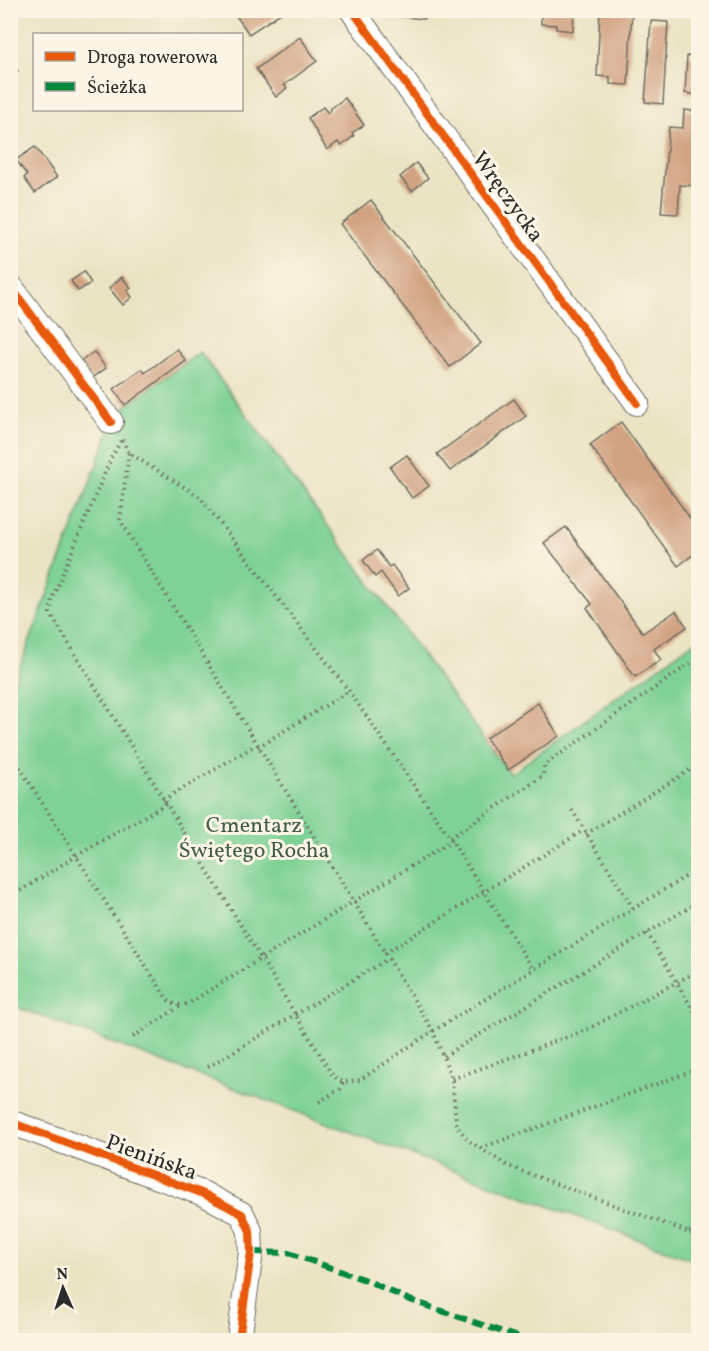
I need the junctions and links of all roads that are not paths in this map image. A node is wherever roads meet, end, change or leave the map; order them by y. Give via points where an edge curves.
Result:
1 (352, 10) edge
2 (16, 303) edge
3 (637, 403) dead end
4 (116, 431) road end
5 (10, 1122) edge
6 (240, 1341) edge

1 - 3 street, Wręczycka
2 - 4 street
5 - 6 street, Pienińska via 204,1194 242,1214 250,1231 251,1251

